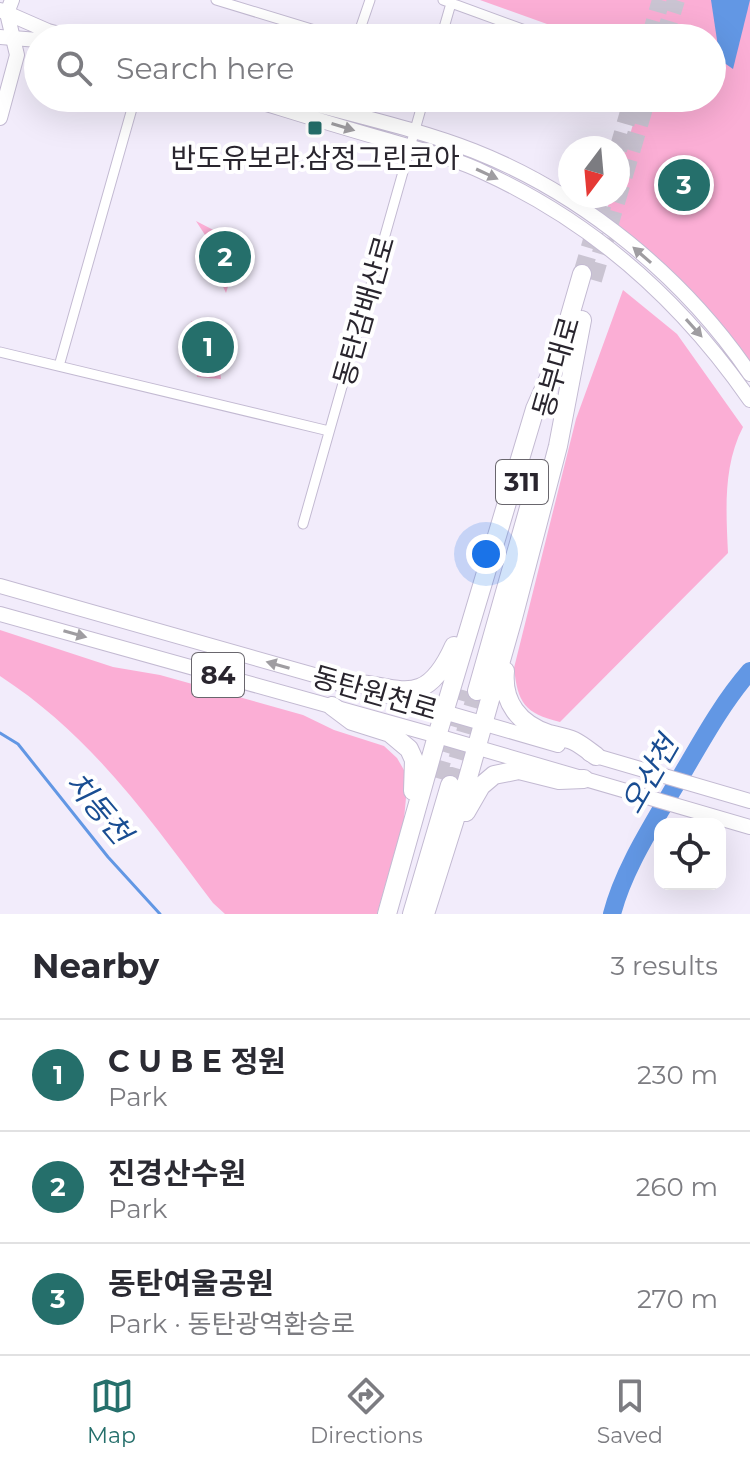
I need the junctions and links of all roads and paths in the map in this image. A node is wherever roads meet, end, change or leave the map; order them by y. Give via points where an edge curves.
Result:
1 (216, 0) edge
2 (370, 0) edge
3 (449, 1) edge
4 (4, 5) edge
5 (36, 24) edge
6 (295, 24) edge
7 (362, 24) edge
8 (444, 24) edge
9 (510, 24) edge
10 (6, 38) edge
11 (4, 81) edge
12 (131, 112) edge
13 (304, 112) edge
14 (333, 112) edge
15 (420, 112) edge
16 (0, 118) edge
17 (413, 139) junction
18 (582, 320) junction
19 (0, 352) edge
20 (558, 357) junction
21 (59, 366) junction
22 (750, 374) edge
23 (750, 400) edge
24 (329, 431) junction
25 (303, 524) dead end
26 (0, 586) edge
27 (477, 605) junction
28 (0, 614) edge
29 (513, 618) junction
30 (339, 682) junction
31 (332, 706) junction
32 (444, 712) junction
33 (483, 724) junction
34 (437, 736) junction
35 (477, 748) junction
36 (596, 756) junction
37 (584, 779) junction
38 (750, 801) edge
39 (414, 817) junction
40 (453, 826) junction
41 (750, 827) edge
42 (387, 914) edge
43 (399, 914) edge
44 (412, 914) edge
45 (425, 914) edge

1 - 6 street
2 - 7 street
3 - 8 street
3 - 9 street
4 - 5 main road
4 - 10 main road
10 - 11 main road via 17,55
11 - 16 main road
12 - 21 street
13 -> 17 main road
14 - 17 main road
15 - 17 street, 동탄감배산로
22 -> 17 main road via 678,288 588,212 476,152
17 -> 23 main road via 542,203 632,266 709,344
17 - 24 street, 동탄감배산로
18 - 20 highway, 동부대로 / 311 via 588,277
18 - 20 highway, 동부대로 / 311 via 470,691
18 - 29 highway via 558,446
19 - 21 street
20 - 27 highway via 535,409
21 - 24 street
24 - 25 street, 동탄감배산로
30 -> 26 main road, 동탄원천로 / 84
27 - 30 highway via 443,672 420,688 396,691
27 - 32 highway
28 -> 31 main road, 동탄원천로 / 84
29 - 33 highway
29 - 36 highway via 504,686 510,705 528,724 574,741
30 - 32 main road, 동탄원천로 / 84
31 - 34 main road, 동탄원천로 / 84
31 - 39 highway via 352,721 390,733 409,749 414,760
32 - 33 main road, 동탄원천로 / 84
32 - 34 highway
33 - 35 highway
33 - 36 main road, 동탄원천로 / 84
34 - 35 main road, 동탄원천로 / 84
34 - 39 highway
35 - 37 main road, 동탄원천로 / 84
35 - 40 highway
36 - 38 main road, 동탄원천로 / 84
37 - 40 highway via 559,780 519,770 494,775
37 - 41 main road, 동탄원천로 / 84
39 - 42 highway
40 - 45 highway
43 - 44 highway via 444,781

